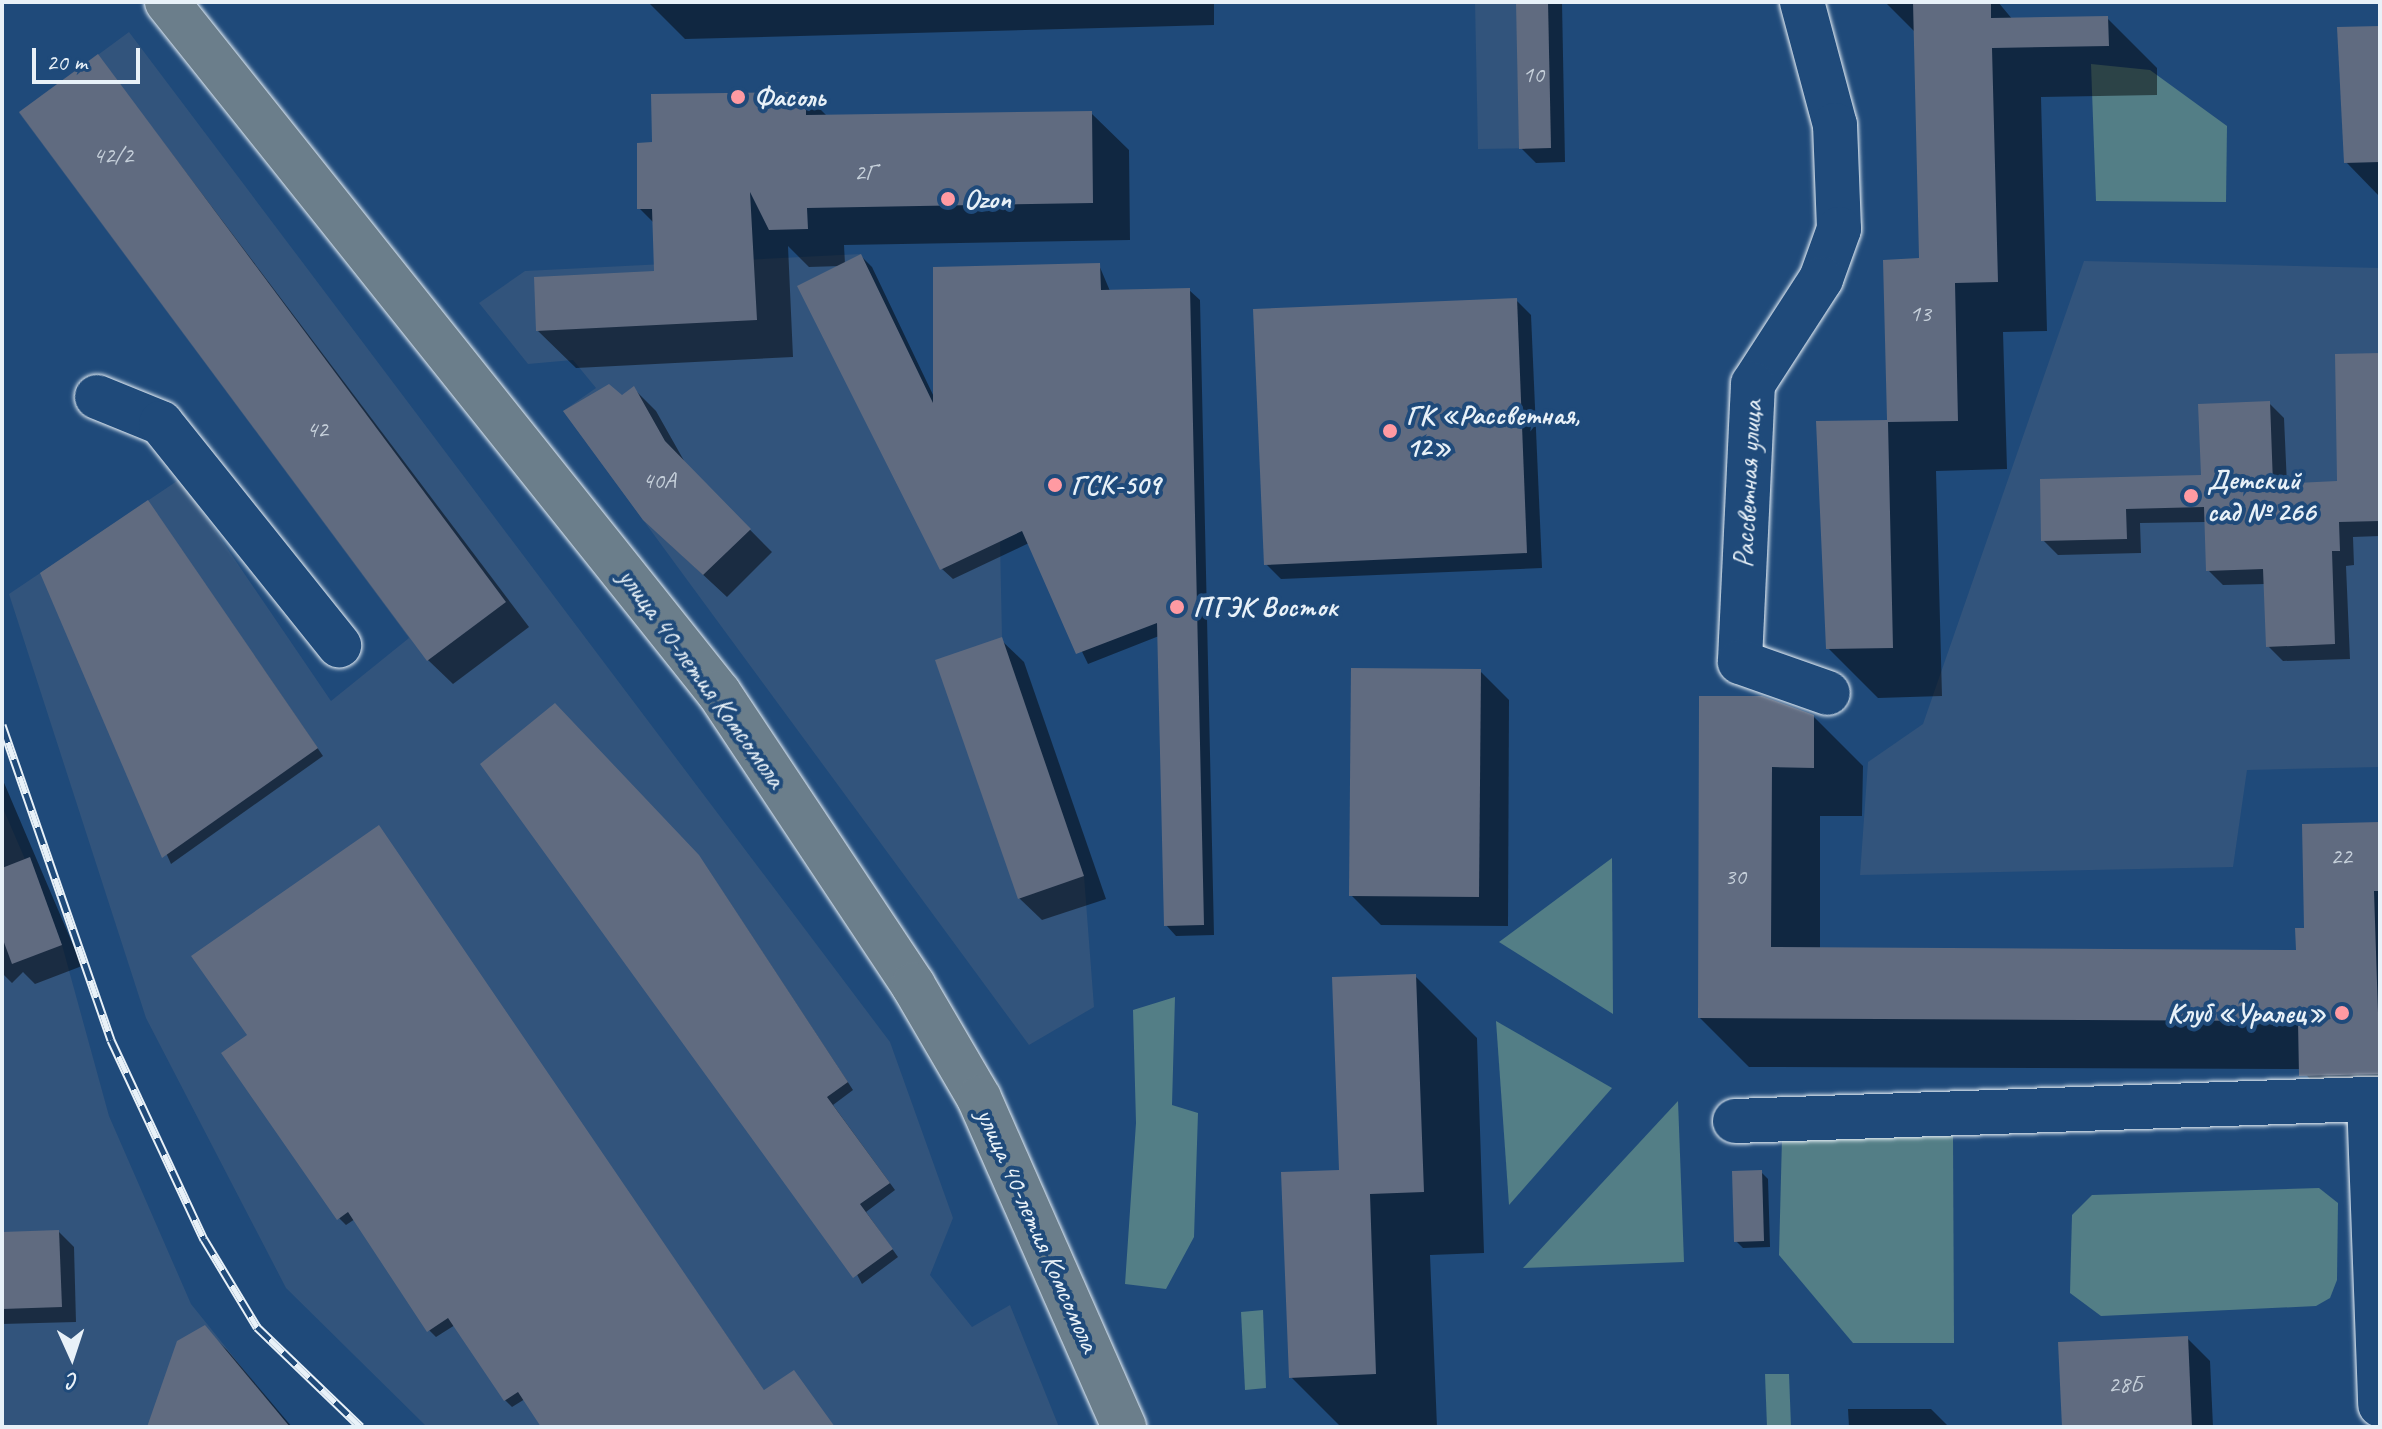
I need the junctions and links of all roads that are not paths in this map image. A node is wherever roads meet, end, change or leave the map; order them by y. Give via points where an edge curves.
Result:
1 (167, 2) edge
2 (1802, 2) edge
3 (97, 397) dead end
4 (339, 645) dead end
5 (1828, 693) dead end
6 (2375, 1099) edge
7 (1735, 1121) dead end
8 (2380, 1405) edge
9 (1124, 1427) edge

1 - 9 main road, улица 40-летия Комсомола via 719,693 913,985 979,1098
2 - 5 street, Рассветная улица via 1835,125 1839,229 1821,279 1753,384 1740,662
3 - 4 street via 161,423
6 - 7 street
6 - 8 street

